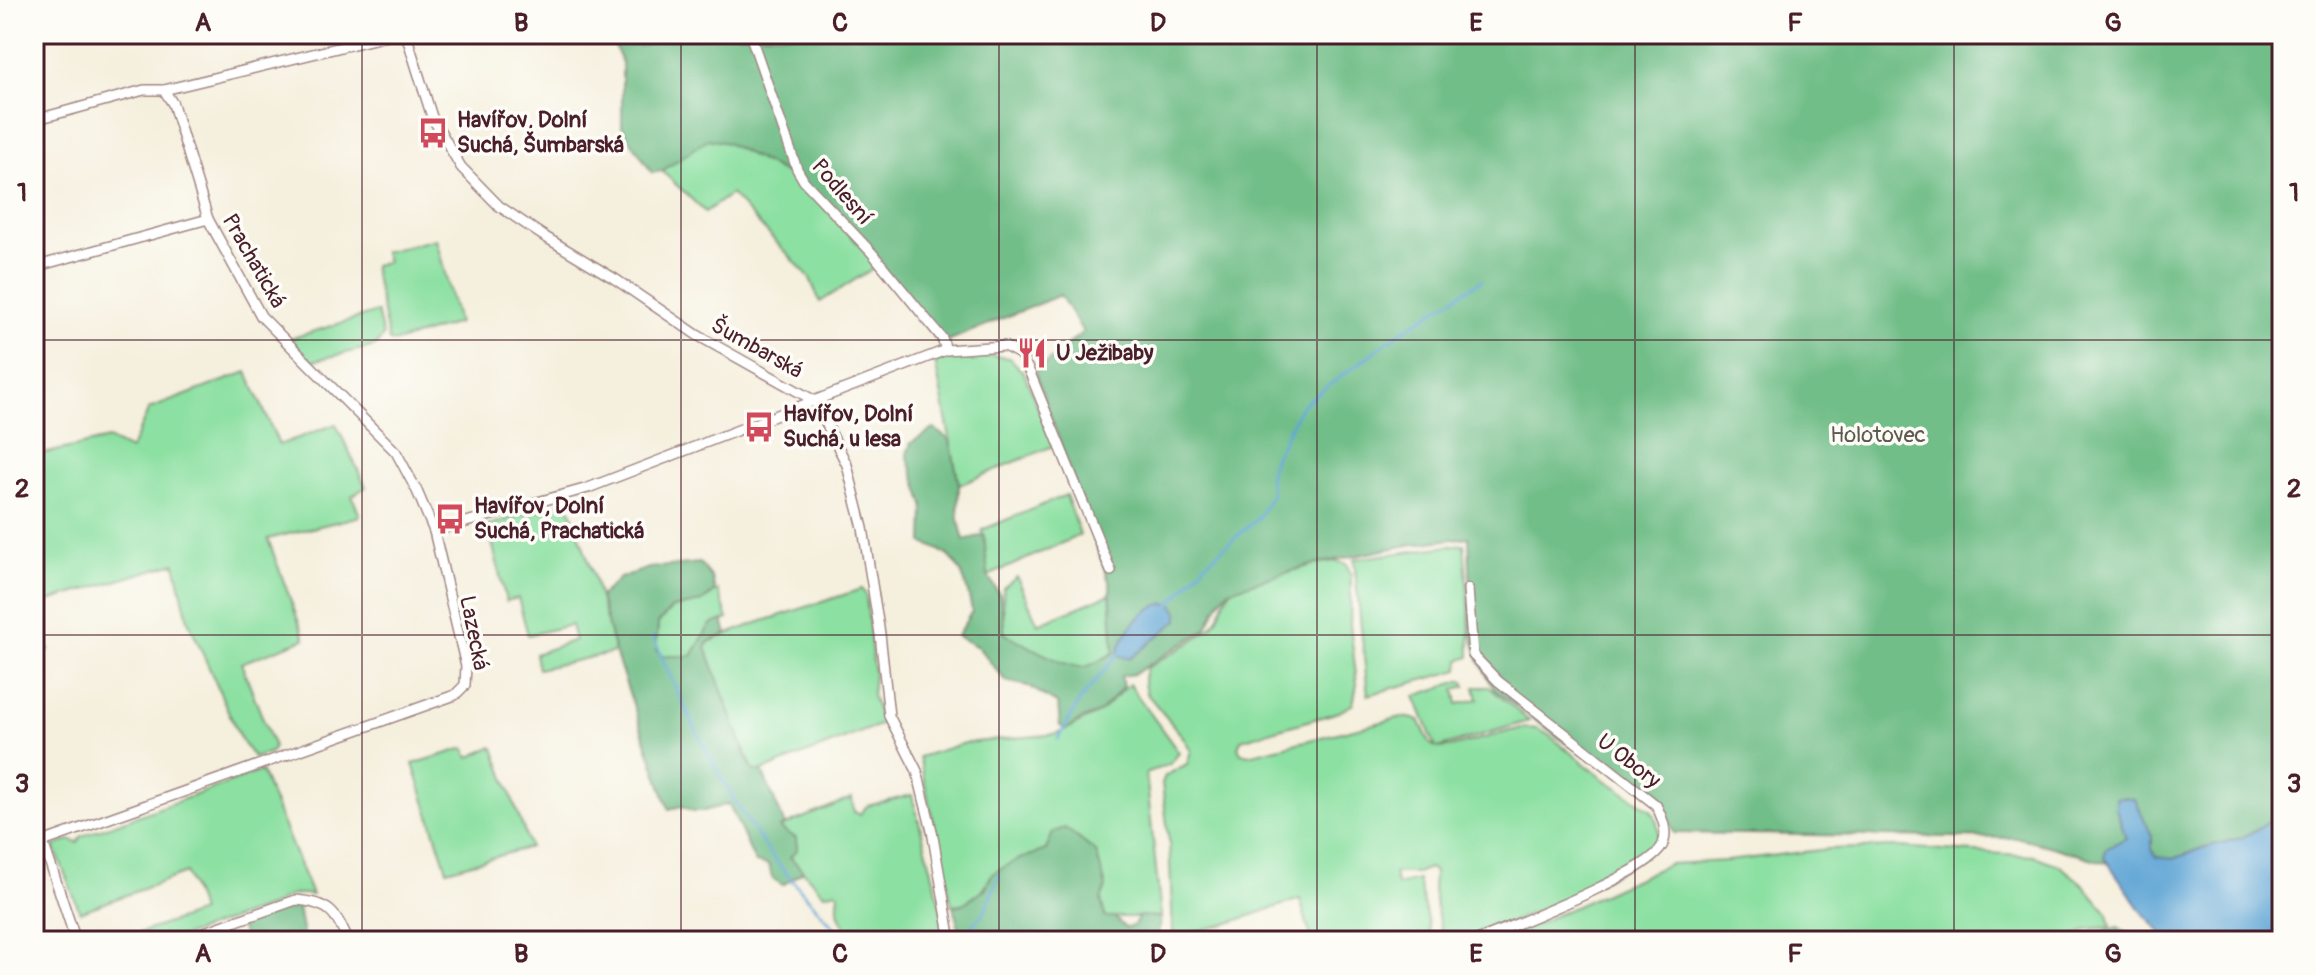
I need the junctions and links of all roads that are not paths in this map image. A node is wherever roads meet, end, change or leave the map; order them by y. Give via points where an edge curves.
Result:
1 (395, 34) edge
2 (406, 34) edge
3 (750, 34) edge
4 (164, 90) junction
5 (34, 120) edge
6 (208, 219) junction
7 (34, 267) edge
8 (946, 350) junction
9 (815, 401) junction
10 (434, 531) junction
11 (1111, 571) dead end
12 (1468, 589) dead end
13 (38, 844) edge
14 (76, 941) edge
15 (179, 941) edge
16 (348, 941) edge
17 (951, 941) edge
18 (1475, 941) edge

1 - 4 street
2 - 9 street, Šumbarská via 432,117 461,167 499,206 697,335
3 - 8 street, Podlesní via 804,181 872,253 942,338
4 - 5 street via 144,90
4 - 6 street, Prachatická
6 - 7 street
6 - 10 street, Prachatická via 261,316 396,452
8 - 9 street
8 - 11 street via 1004,346 1020,354
9 - 10 street via 588,488
9 - 17 street, Šumbarská via 847,465 863,528 889,716 917,771
10 - 13 street, Lazecká via 466,666 465,685 455,695
12 - 18 street, U Obory via 1473,655 1498,681 1656,805 1664,826 1657,854 1608,884
13 - 14 street
15 - 16 street via 296,900 330,910

